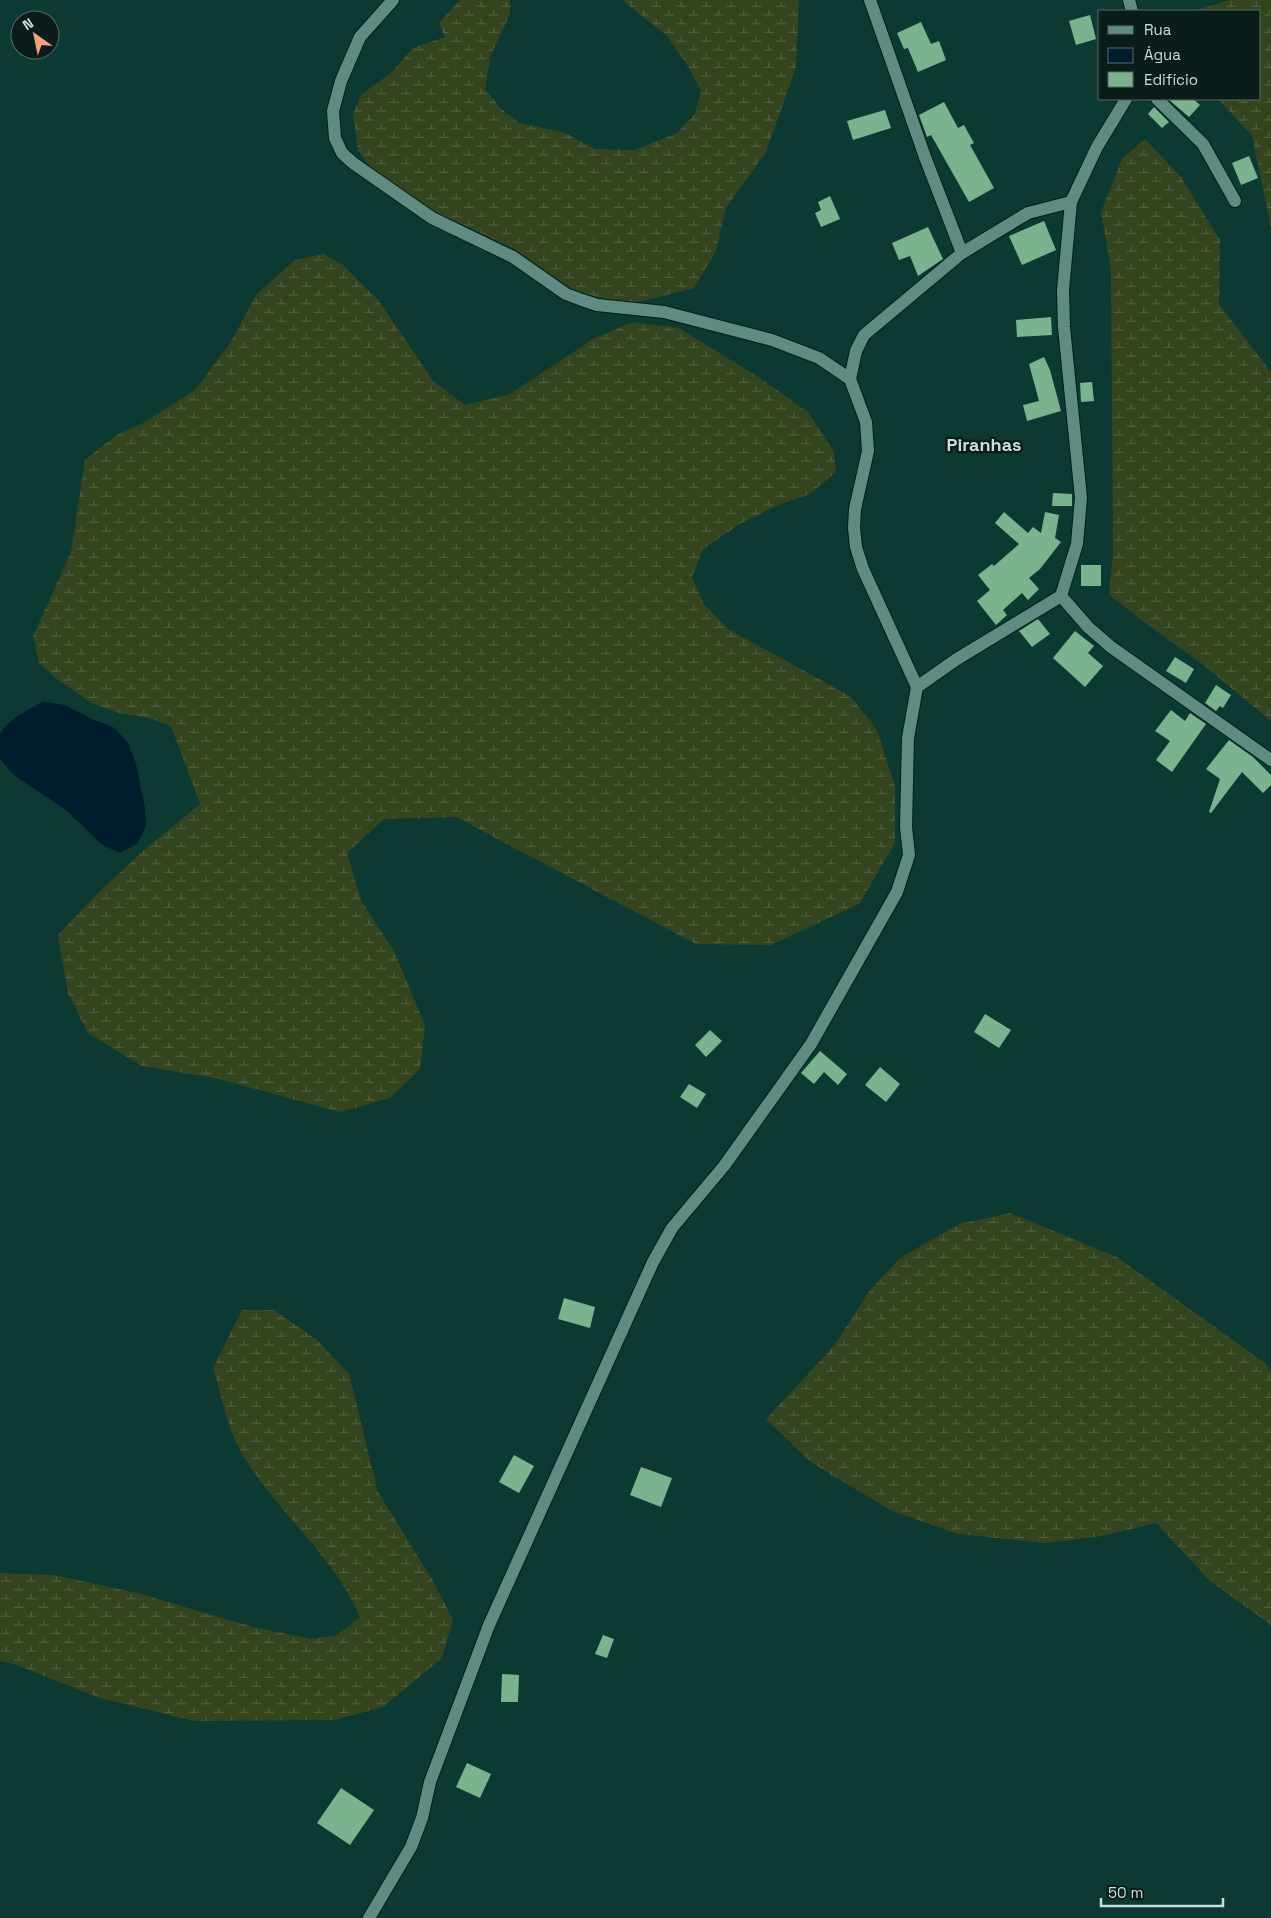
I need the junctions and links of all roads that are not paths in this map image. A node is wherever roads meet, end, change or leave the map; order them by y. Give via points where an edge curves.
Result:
1 (393, 0) edge
2 (870, 0) edge
3 (1125, 100) edge
4 (1158, 100) edge
5 (1235, 201) dead end
6 (1071, 202) junction
7 (962, 253) junction
8 (850, 380) junction
9 (1061, 596) junction
10 (917, 687) junction
11 (1271, 760) edge
12 (368, 1918) edge

1 - 8 street via 360,37 341,81 333,111 335,138 342,153 352,163 432,218 513,257 566,294 597,305 664,312 772,340 819,358
2 - 7 street
3 - 6 street via 1097,147
4 - 5 street via 1203,144
6 - 7 street via 1028,213
6 - 9 street via 1063,290 1064,328 1081,498 1077,544
7 - 8 street via 864,336 856,351
8 - 10 street via 861,404 869,438 855,509 856,547
9 - 10 street
9 - 11 street via 1111,647
10 - 12 street via 908,738 906,827 909,855 897,892 811,1044 724,1166 672,1228 653,1262 489,1624 430,1782 411,1847

